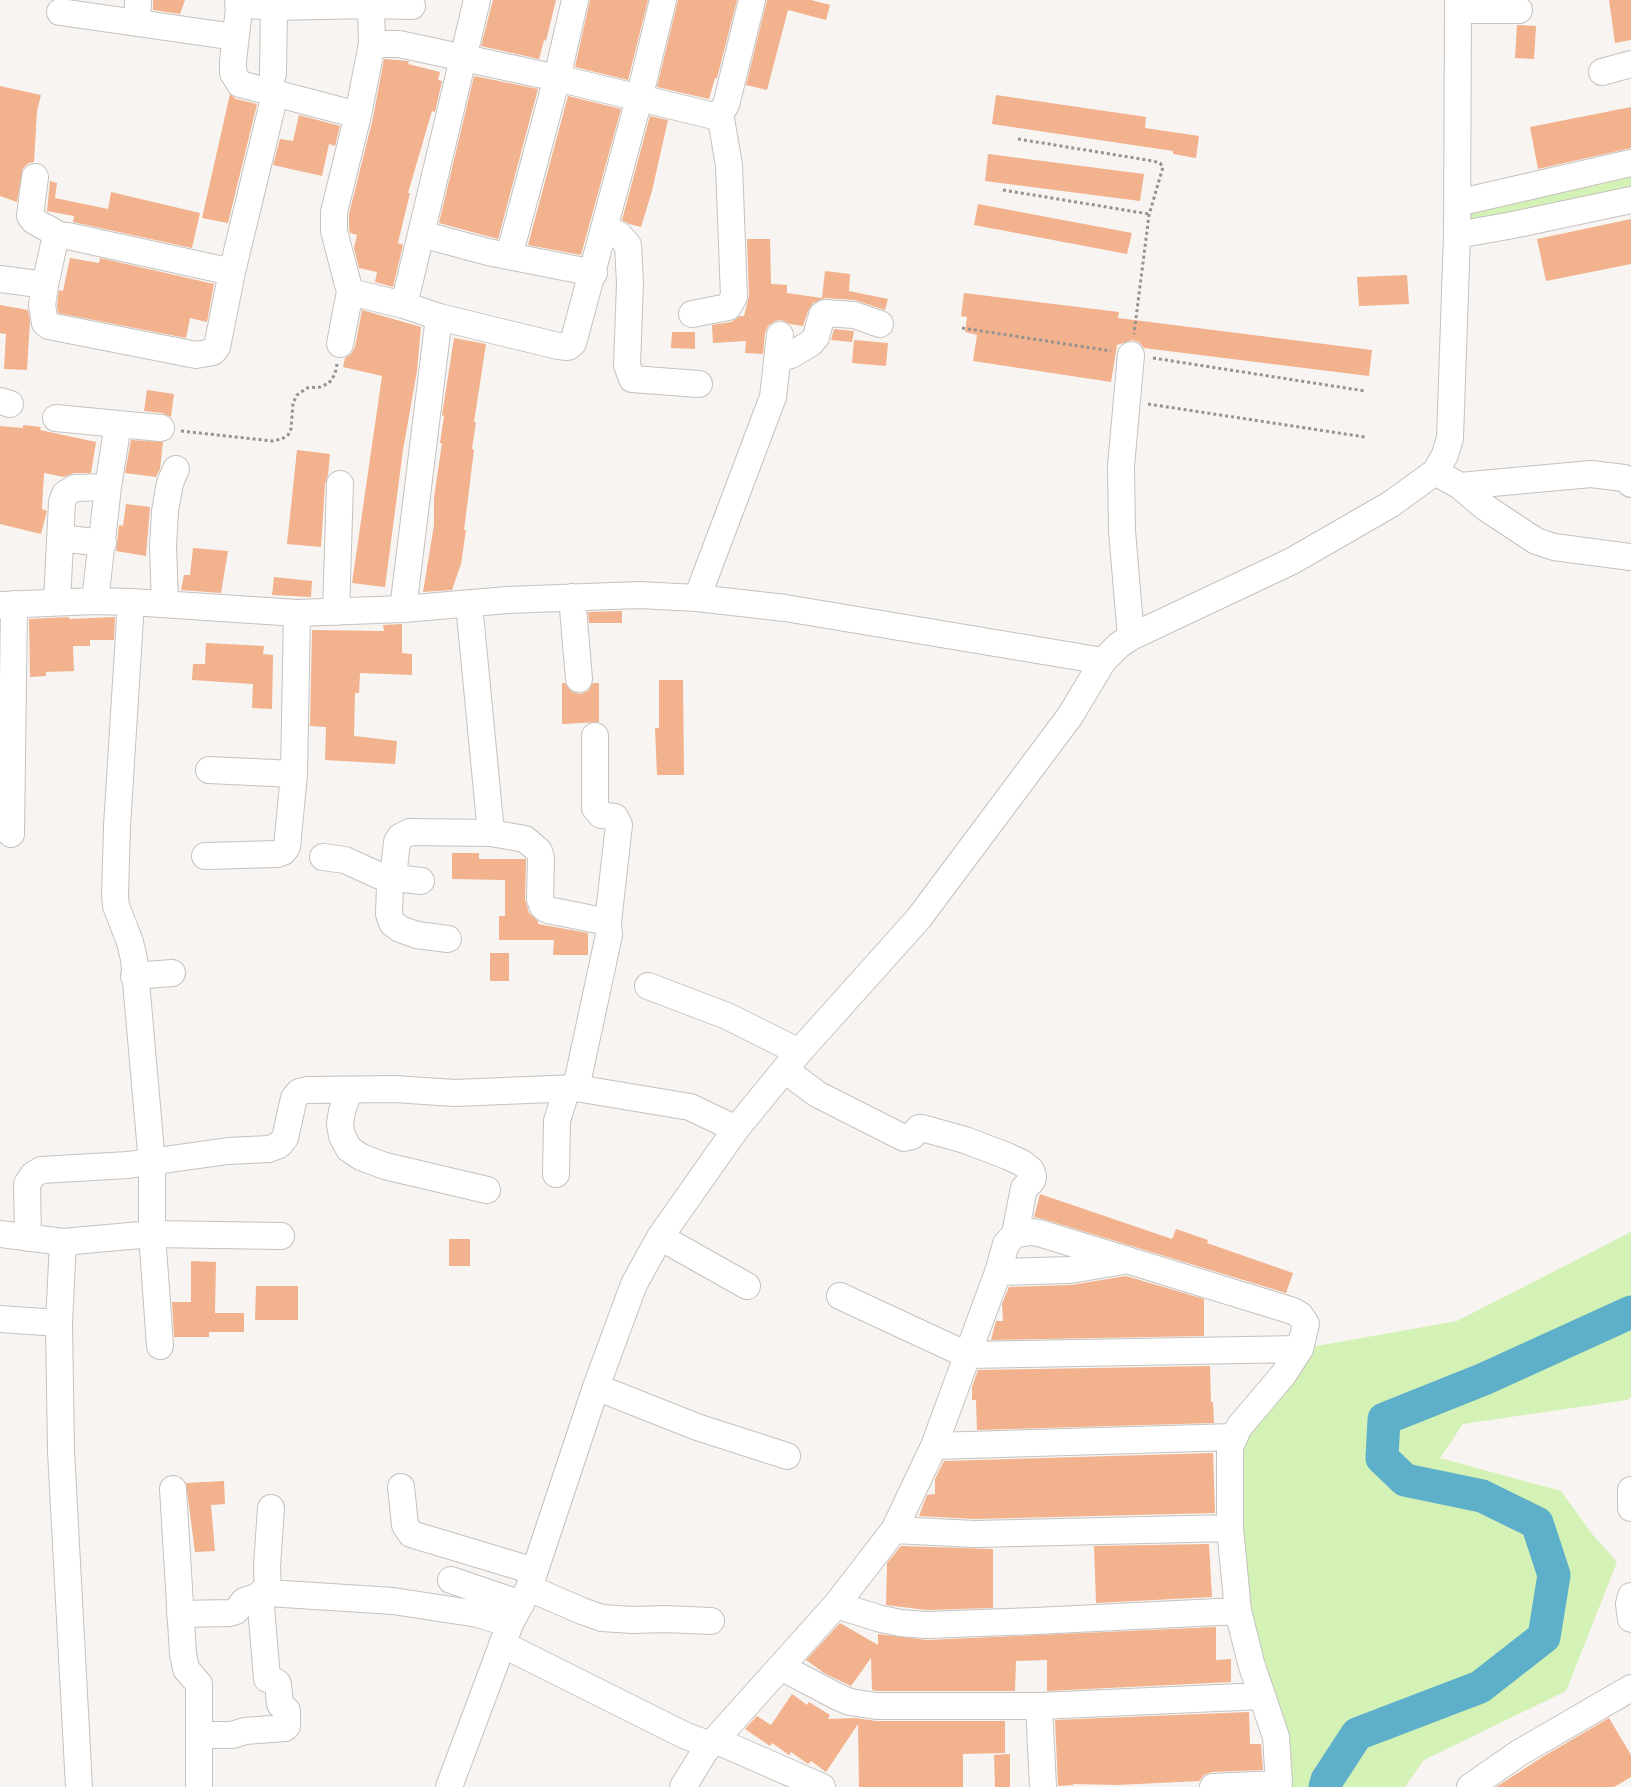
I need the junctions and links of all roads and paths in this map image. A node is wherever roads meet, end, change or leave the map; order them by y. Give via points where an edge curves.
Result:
1 (477, 0) edge
2 (575, 0) edge
3 (663, 0) edge
4 (752, 0) edge
5 (239, 2) edge
6 (371, 5) junction
7 (1458, 5) edge
8 (412, 6) dead end
9 (274, 8) junction
10 (1519, 10) dead end
11 (60, 12) dead end
12 (137, 12) edge
13 (235, 37) junction
14 (372, 44) junction
15 (462, 57) junction
16 (1631, 64) edge
17 (1602, 72) dead end
18 (557, 78) junction
19 (274, 84) junction
20 (639, 99) junction
21 (720, 113) junction
22 (358, 116) junction
23 (1018, 139) dead end
24 (1631, 163) edge
25 (35, 177) dead end
26 (1003, 190) dead end
27 (1631, 200) edge
28 (1457, 203) junction
29 (1149, 214) junction
30 (605, 228) junction
31 (421, 234) junction
32 (1457, 235) junction
33 (61, 236) junction
34 (509, 256) junction
35 (232, 272) junction
36 (594, 273) junction
37 (0, 279) edge
38 (45, 285) junction
39 (350, 292) junction
40 (404, 305) junction
41 (692, 314) dead end
42 (439, 317) junction
43 (880, 324) dead end
44 (962, 328) dead end
45 (340, 344) joint
46 (1131, 355) junction
47 (699, 384) dead end
48 (1365, 391) dead end
49 (1128, 401) junction
50 (56, 418) dead end
51 (118, 424) junction
52 (161, 428) joint
53 (1365, 437) dead end
54 (176, 469) dead end
55 (1435, 472) junction
56 (340, 484) dead end
57 (1631, 484) edge
58 (1460, 486) junction
59 (108, 488) junction
60 (60, 538) junction
61 (103, 543) junction
62 (1631, 557) edge
63 (572, 597) junction
64 (697, 598) junction
65 (57, 602) junction
66 (95, 602) junction
67 (131, 602) junction
68 (7, 604) edge
69 (165, 604) junction
70 (469, 604) junction
71 (403, 609) junction
72 (336, 612) junction
73 (297, 613) junction
74 (1131, 637) junction
75 (1103, 660) junction
76 (579, 679) dead end
77 (596, 736) dead end
78 (209, 770) dead end
79 (294, 774) junction
80 (491, 833) junction
81 (10, 834) dead end
82 (205, 856) dead end
83 (322, 857) dead end
84 (393, 877) junction
85 (421, 881) dead end
86 (608, 922) junction
87 (448, 939) dead end
88 (172, 973) dead end
89 (134, 976) junction
90 (648, 986) dead end
91 (792, 1061) junction
92 (572, 1088) junction
93 (349, 1091) junction
94 (736, 1129) junction
95 (152, 1163) junction
96 (556, 1174) dead end
97 (487, 1190) dead end
98 (0, 1234) edge
99 (152, 1234) junction
100 (1015, 1234) junction
101 (280, 1236) dead end
102 (660, 1237) junction
103 (28, 1238) junction
104 (63, 1242) junction
105 (1128, 1260) junction
106 (998, 1272) junction
107 (747, 1286) dead end
108 (840, 1296) dead end
109 (0, 1319) edge
110 (59, 1323) junction
111 (160, 1346) dead end
112 (1299, 1349) junction
113 (967, 1355) junction
114 (596, 1387) junction
115 (1233, 1437) junction
116 (934, 1446) junction
117 (788, 1456) dead end
118 (401, 1487) dead end
119 (173, 1489) dead end
120 (1631, 1490) edge
121 (271, 1508) dead end
122 (1631, 1508) edge
123 (1230, 1528) junction
124 (894, 1530) junction
125 (452, 1580) dead end
126 (264, 1594) junction
127 (1631, 1596) edge
128 (836, 1605) junction
129 (519, 1606) junction
130 (1238, 1611) junction
131 (180, 1614) junction
132 (1631, 1619) edge
133 (711, 1622) dead end
134 (781, 1667) junction
135 (1631, 1688) edge
136 (1262, 1696) junction
137 (1039, 1706) junction
138 (200, 1735) junction
139 (710, 1745) junction
140 (79, 1787) edge
141 (199, 1787) edge
142 (449, 1787) edge
143 (683, 1787) edge
144 (782, 1787) edge
145 (822, 1787) edge
146 (1043, 1787) edge
147 (1213, 1787) edge
148 (1470, 1787) edge

1 - 15 street
2 - 18 street
3 - 20 street
4 - 21 street via 731,91
5 - 9 street
5 - 13 street
6 - 8 street
6 - 9 street
6 - 14 street
7 - 10 street
7 - 28 street
9 - 19 street
11 - 12 street
12 - 13 street
13 - 19 street via 233,72 240,84
14 - 15 street via 399,44
14 - 22 street
15 - 18 street
15 - 31 street
16 - 17 street
18 - 20 street
18 - 34 street
19 - 22 street
19 - 35 street
20 - 21 street via 707,116
20 - 30 street
21 - 41 street via 729,165 734,297 728,307
22 - 39 street via 334,212 334,231
23 - 29 path via 1160,163 1161,173
24 - 28 street
25 - 33 street via 30,216
26 - 29 path
27 - 32 street
28 - 32 street
29 - 46 path
30 - 36 street
30 - 47 street via 628,245 627,365 632,379
31 - 34 street
31 - 40 street
32 - 55 street via 1450,438
33 - 35 street
33 - 38 street via 54,244
34 - 36 street
35 - 38 street via 217,347 204,355 49,326 43,316
36 - 42 street via 573,343 568,347
37 - 38 street
39 - 40 street
39 - 45 street
40 - 42 street
42 - 71 street
43 - 64 street via 855,315 825,313 811,343 791,355 778,347 773,397
44 - 46 path
45 - 52 path via 335,374 329,383 307,388 297,395 291,429 282,439
46 - 48 path
46 - 49 street
49 - 53 path
49 - 74 street via 1121,466
50 - 51 street
51 - 52 street
51 - 59 street
54 - 69 street via 165,511
55 - 58 street
55 - 74 street via 1391,504 1292,561
56 - 72 street
57 - 58 street via 1624,478 1591,474
58 - 62 street via 1536,541
59 - 60 street via 75,488 65,494
59 - 61 street
60 - 61 street
60 - 65 street
61 - 66 street
63 - 64 street
63 - 70 street
63 - 76 street
64 - 75 street via 785,608
65 - 66 street
65 - 68 street
66 - 67 street
67 - 69 street
67 - 89 street via 115,896 133,951
68 - 81 street
69 - 73 street
70 - 71 street
70 - 80 street
71 - 72 street
72 - 73 street
73 - 79 street
74 - 75 street
75 - 91 street via 1070,716 920,918
77 - 86 street via 596,808 601,815 615,817 619,825
78 - 79 street
79 - 82 street via 289,843 284,852
80 - 84 street via 404,834 397,842
80 - 86 street via 525,839 539,851 540,902 546,909
83 - 84 street via 338,858 373,874
84 - 85 street
84 - 87 street via 388,901 392,923 417,935
86 - 92 street via 609,935
88 - 89 street
89 - 95 street
90 - 91 street via 727,1016
91 - 94 street
91 - 100 street via 817,1094 904,1138 922,1128 1022,1163 1033,1176 1024,1188
92 - 93 street via 455,1093
92 - 94 street via 690,1107
92 - 96 street via 557,1121
93 - 95 street via 299,1092 294,1098 285,1138 269,1149
93 - 97 street via 340,1124 349,1149 385,1166
94 - 102 street
95 - 99 street
95 - 103 street via 41,1170 27,1184
98 - 103 street
99 - 101 street
99 - 104 street
99 - 111 street
100 - 105 street via 1039,1233
100 - 106 street via 1006,1244
102 - 107 street
102 - 114 street via 634,1284
103 - 104 street
104 - 110 street
105 - 106 street via 1070,1270
105 - 112 street via 1293,1311 1306,1324
106 - 113 street
108 - 113 street
109 - 110 street
110 - 140 street via 61,1451
112 - 113 street
112 - 115 street
113 - 116 street
114 - 117 street via 697,1427
114 - 129 street
115 - 116 street
115 - 123 street
116 - 124 street
118 - 129 street via 405,1525 411,1534
119 - 131 street
120 - 122 street
121 - 126 street
123 - 124 street via 975,1534
123 - 130 street
124 - 128 street
125 - 129 street
126 - 129 street via 405,1603 478,1614
126 - 131 street via 244,1601 230,1613
126 - 138 street via 267,1677 278,1684 280,1704 287,1711 287,1726 232,1735
127 - 132 street
128 - 130 street via 881,1619 926,1624
128 - 134 street
129 - 133 street via 582,1611 603,1618
129 - 139 street via 684,1735
129 - 142 street
130 - 136 street
131 - 138 street via 186,1669 199,1684
134 - 137 street via 838,1697 863,1705
134 - 139 street
135 - 148 street via 1519,1753
136 - 137 street
136 - 147 street via 1276,1737 1279,1784
137 - 146 street
138 - 141 street
139 - 143 street
139 - 144 street
139 - 145 street

